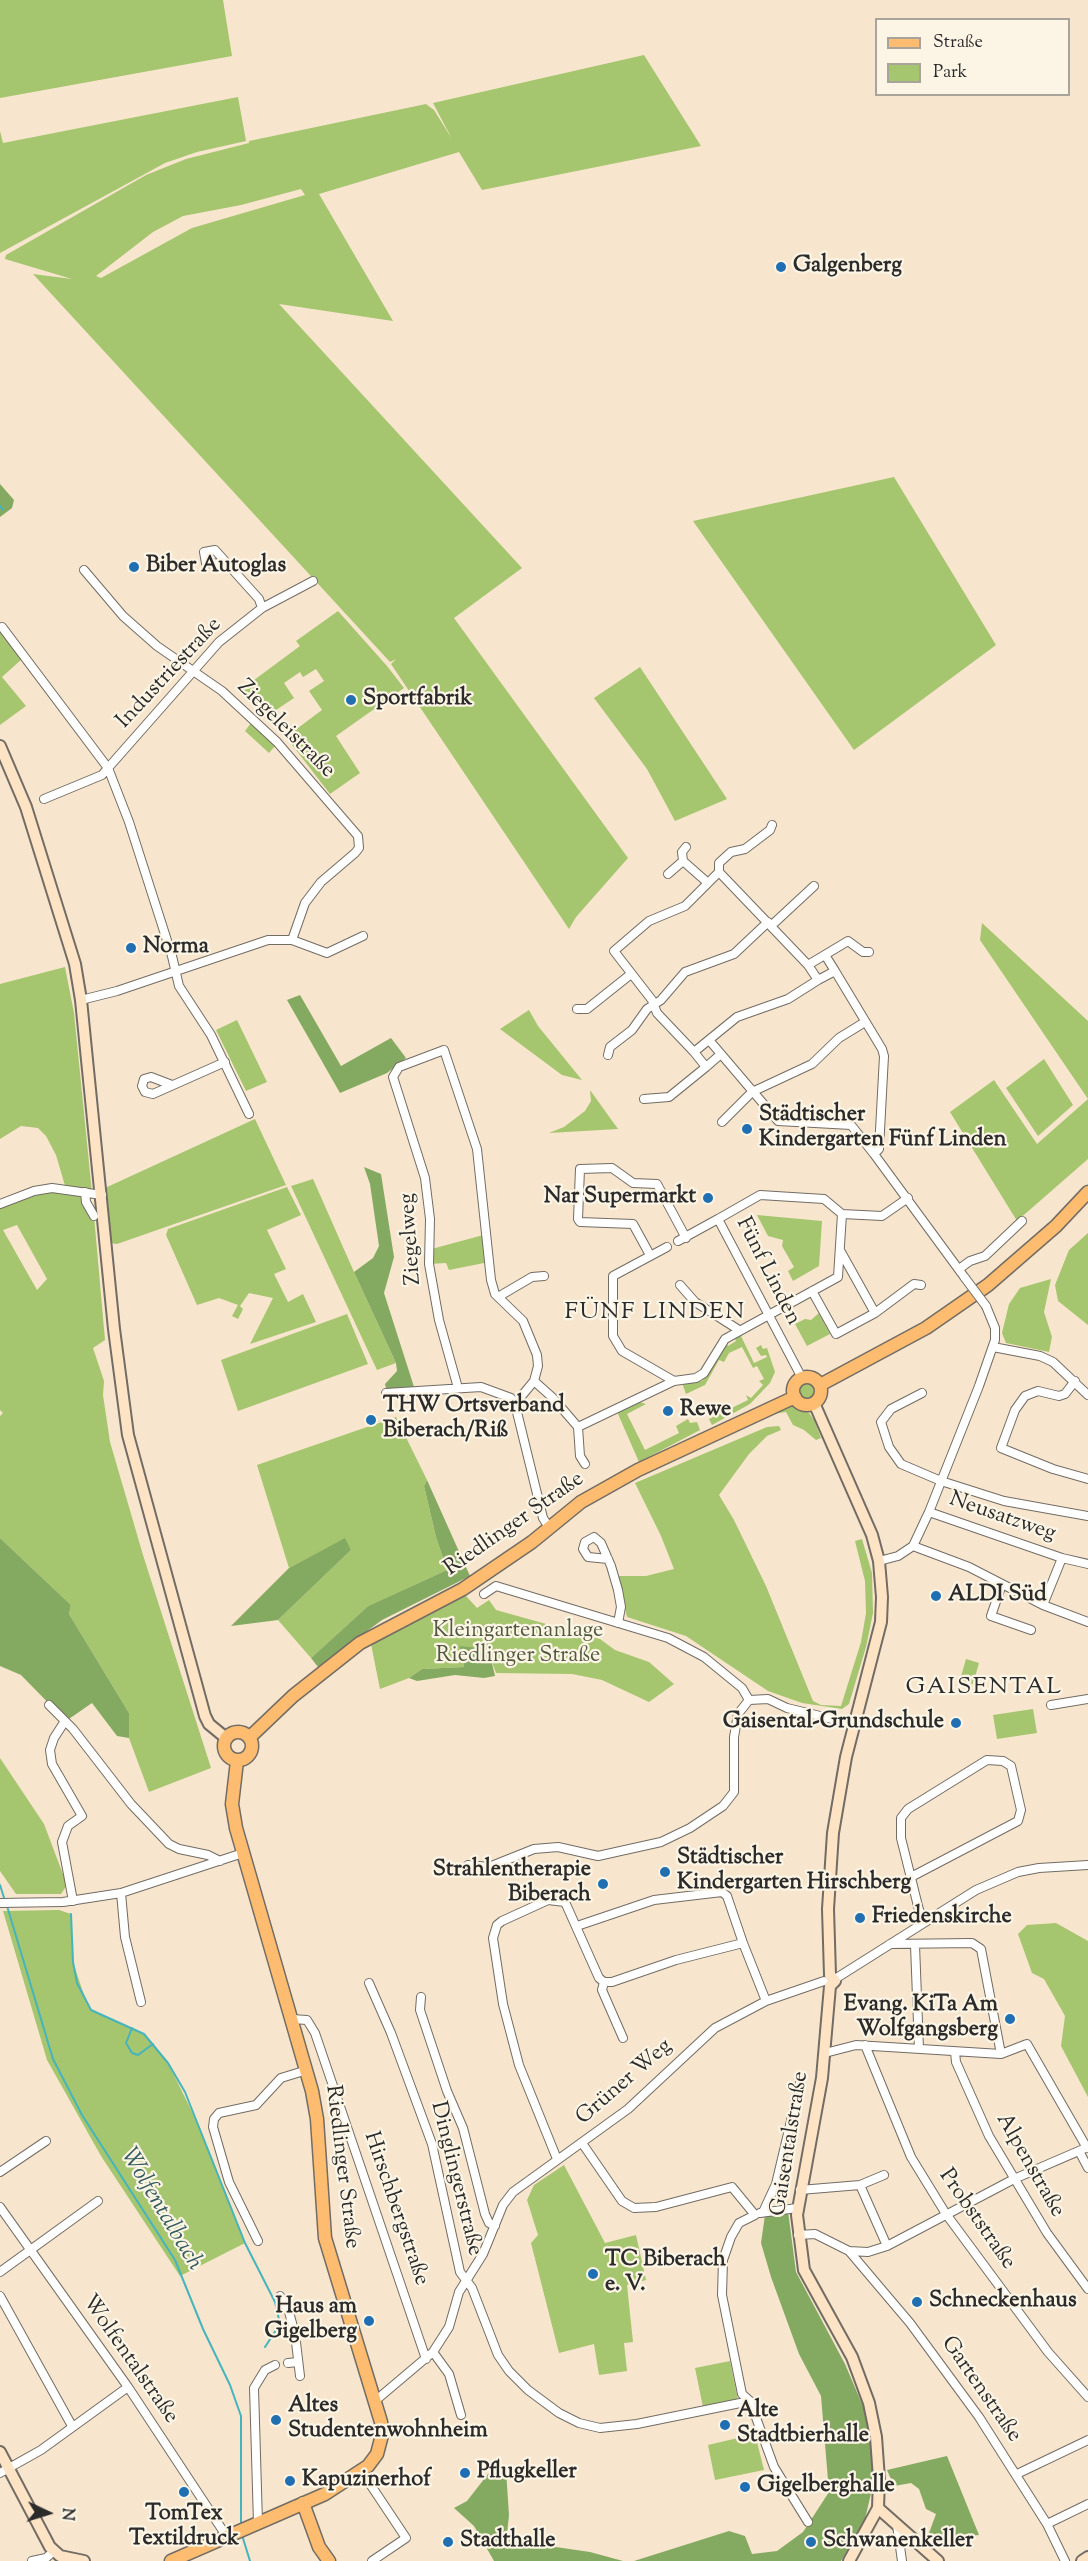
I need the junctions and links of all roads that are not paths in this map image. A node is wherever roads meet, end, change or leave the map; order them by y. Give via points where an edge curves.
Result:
1 (228, 564) dead end
2 (84, 570) dead end
3 (313, 581) dead end
4 (262, 608) junction
5 (2, 627) dead end
6 (192, 671) junction
7 (0, 746) edge
8 (108, 768) junction
9 (44, 799) dead end
10 (772, 825) dead end
11 (686, 847) dead end
12 (683, 861) junction
13 (718, 872) junction
14 (668, 874) dead end
15 (708, 883) junction
16 (814, 886) dead end
17 (770, 924) junction
18 (363, 936) dead end
19 (292, 940) junction
20 (869, 952) dead end
21 (825, 955) junction
22 (808, 965) junction
23 (175, 970) junction
24 (835, 971) junction
25 (631, 974) junction
26 (818, 980) junction
27 (81, 1000) junction
28 (654, 1006) junction
29 (578, 1009) dead end
30 (865, 1022) junction
31 (710, 1040) junction
32 (694, 1052) junction
33 (608, 1054) dead end
34 (721, 1054) junction
35 (225, 1062) junction
36 (706, 1067) junction
37 (172, 1085) dead end
38 (752, 1092) junction
39 (644, 1099) dead end
40 (249, 1114) dead end
41 (722, 1122) dead end
42 (874, 1154) junction
43 (86, 1192) junction
44 (1088, 1192) edge
45 (102, 1196) junction
46 (908, 1198) junction
47 (0, 1204) edge
48 (842, 1214) junction
49 (94, 1216) dead end
50 (718, 1219) junction
51 (1022, 1221) dead end
52 (667, 1247) dead end
53 (840, 1251) junction
54 (650, 1255) junction
55 (959, 1269) junction
56 (851, 1270) junction
57 (544, 1276) dead end
58 (838, 1277) junction
59 (680, 1285) dead end
60 (921, 1285) dead end
61 (812, 1291) junction
62 (498, 1297) junction
63 (875, 1313) junction
64 (768, 1315) junction
65 (739, 1330) junction
66 (993, 1347) junction
67 (802, 1378) junction
68 (534, 1381) junction
69 (674, 1381) junction
70 (1075, 1381) junction
71 (820, 1385) junction
72 (458, 1388) junction
73 (386, 1393) dead end
74 (922, 1394) dead end
75 (1088, 1395) edge
76 (795, 1397) junction
77 (814, 1403) junction
78 (515, 1404) junction
79 (578, 1427) junction
80 (585, 1464) dead end
81 (1088, 1479) edge
82 (941, 1481) junction
83 (929, 1512) junction
84 (1088, 1516) edge
85 (550, 1528) junction
86 (913, 1546) junction
87 (1062, 1558) junction
88 (608, 1559) dead end
89 (879, 1561) junction
90 (1088, 1564) edge
91 (1002, 1584) junction
92 (484, 1594) dead end
93 (1043, 1605) junction
94 (1088, 1622) edge
95 (618, 1623) junction
96 (1031, 1630) dead end
97 (1088, 1699) edge
98 (750, 1700) junction
99 (1051, 1705) dead end
100 (49, 1706) dead end
101 (65, 1721) junction
102 (853, 1724) junction
103 (250, 1737) junction
104 (226, 1738) junction
105 (237, 1761) junction
106 (243, 1853) junction
107 (220, 1861) junction
108 (468, 1865) dead end
109 (1088, 1865) edge
110 (911, 1877) junction
111 (121, 1893) junction
112 (73, 1901) junction
113 (0, 1903) edge
114 (926, 1920) junction
115 (577, 1926) junction
116 (743, 1942) junction
117 (889, 1944) junction
118 (915, 1945) junction
119 (830, 1980) junction
120 (604, 1982) junction
121 (369, 1983) dead end
122 (421, 1997) dead end
123 (766, 2001) junction
124 (141, 2002) dead end
125 (292, 2019) junction
126 (623, 2038) dead end
127 (865, 2045) junction
128 (919, 2049) junction
129 (955, 2052) junction
130 (825, 2053) junction
131 (1001, 2054) junction
132 (307, 2070) junction
133 (800, 2083) dead end
134 (46, 2141) dead end
135 (582, 2143) junction
136 (1084, 2148) edge
137 (557, 2159) junction
138 (1088, 2168) edge
139 (0, 2172) edge
140 (884, 2175) dead end
141 (1014, 2179) junction
142 (860, 2185) junction
143 (800, 2190) junction
144 (98, 2201) dead end
145 (0, 2207) edge
146 (797, 2208) junction
147 (759, 2213) junction
148 (946, 2214) junction
149 (495, 2226) junction
150 (798, 2235) junction
151 (258, 2241) dead end
152 (887, 2246) junction
153 (30, 2251) junction
154 (849, 2251) junction
155 (0, 2272) edge
156 (465, 2281) junction
157 (1088, 2289) edge
158 (0, 2296) edge
159 (280, 2296) dead end
160 (433, 2352) junction
161 (426, 2359) junction
162 (298, 2362) junction
163 (288, 2363) dead end
164 (275, 2365) dead end
165 (300, 2376) dead end
166 (128, 2387) junction
167 (1088, 2397) edge
168 (750, 2401) junction
169 (375, 2402) junction
170 (461, 2415) dead end
171 (72, 2426) junction
172 (1088, 2440) edge
173 (0, 2452) edge
174 (4, 2471) edge
175 (362, 2472) junction
176 (1017, 2474) junction
177 (325, 2494) junction
178 (303, 2503) junction
179 (1088, 2504) edge
180 (878, 2508) junction
181 (808, 2522) dead end
182 (258, 2523) junction
183 (871, 2523) junction
184 (311, 2524) junction
185 (1047, 2524) junction
186 (897, 2525) junction
187 (236, 2532) junction
188 (54, 2552) junction
189 (1088, 2557) edge
190 (32, 2561) edge
191 (84, 2561) edge
192 (171, 2561) edge
193 (328, 2561) edge
194 (372, 2561) edge
195 (849, 2561) edge
196 (902, 2561) edge
197 (938, 2561) edge
198 (1065, 2561) edge
199 (1082, 2561) edge

1 - 4 street
2 - 6 street, Ziegeleistraße via 123,616
3 - 4 street, Industriestraße
4 - 6 street, Industriestraße via 219,642
5 - 8 street
6 - 8 street, Industriestraße
6 - 19 street, Ziegeleistraße via 222,691 287,752 358,836 359,848 321,882 305,903
7 - 27 main road via 26,807 72,956
8 - 9 street, Industriestraße via 102,775
8 - 23 street
10 - 13 street via 746,849 731,852 719,863
11 - 12 street
12 - 14 street
12 - 15 street
13 - 15 street
13 - 17 street
15 - 25 street via 685,906 649,921 615,948
16 - 17 street
17 - 22 street
17 - 28 street via 734,954 685,972
18 - 19 street via 327,953
19 - 23 street via 268,940
20 - 21 street via 848,940
21 - 22 street
21 - 24 street
22 - 26 street
23 - 27 street
23 - 35 street via 179,986
24 - 26 street
24 - 30 street
25 - 28 street
25 - 29 street via 587,1010
26 - 31 street via 788,999 737,1017
27 - 45 main road
28 - 32 street
28 - 33 street via 610,1047
30 - 38 street via 839,1038 812,1064
30 - 42 street via 884,1056 879,1149
31 - 32 street
31 - 34 street
32 - 36 street
34 - 36 street
34 - 38 street
35 - 37 street
35 - 40 street
36 - 39 street via 669,1097
38 - 41 street
38 - 42 street via 778,1121 851,1125
42 - 46 street
43 - 45 street
43 - 47 street via 66,1188 36,1190
43 - 49 street via 86,1202
44 - 71 main road via 1056,1226 988,1285 926,1328
45 - 104 main road via 123,1406 206,1716 209,1724
46 - 48 street, Fünf Linden via 882,1216
46 - 55 street
48 - 50 street, Fünf Linden via 824,1199 760,1195
48 - 53 street
50 - 54 street via 682,1240 657,1184 633,1183 612,1168 580,1169 580,1222 633,1224
50 - 64 street, Fünf Linden
51 - 55 street via 985,1256
52 - 54 street
53 - 56 street
53 - 58 street
54 - 69 street via 612,1276 612,1336 622,1351
55 - 66 street, bridge via 986,1306 995,1328
56 - 58 street
56 - 63 street
57 - 62 street via 532,1277
58 - 61 street
59 - 65 street via 695,1302
60 - 63 street via 914,1284
61 - 63 street via 836,1334
61 - 64 street
62 - 68 street via 524,1321 537,1355
62 - 72 street, Ziegelweg via 491,1280 477,1149 444,1050 399,1067 393,1077 426,1179 429,1264 439,1320
64 - 65 street
64 - 67 street, Fünf Linden
65 - 69 street via 724,1339 701,1377
66 - 70 street via 1040,1356
66 - 82 street
67 - 71 main road via 814,1379
67 - 76 main road via 795,1384
68 - 78 street
68 - 79 street
69 - 79 street
70 - 75 street
70 - 81 street via 1059,1396 1038,1391 1025,1396 1015,1410 1001,1448
71 - 77 main road via 820,1397
72 - 73 street
72 - 78 street via 492,1390 511,1398
74 - 82 street via 891,1409 881,1422 882,1429 896,1461
76 - 77 main road via 801,1404
76 - 85 main road, Riedlinger Straße via 638,1470 581,1502
77 - 89 main road, Gaisentalstraße via 861,1507
78 - 85 street via 543,1518
79 - 80 street via 580,1456
82 - 83 street
82 - 84 street via 1004,1501
83 - 86 street
83 - 87 street, Neusatzweg
85 - 103 main road, Riedlinger Straße via 464,1588 360,1643 293,1696
86 - 89 street via 898,1556
86 - 91 street
87 - 90 street, Neusatzweg
87 - 93 street, Neusatzweg
88 - 95 street via 621,1607
89 - 102 main road, Gaisentalstraße via 881,1622
91 - 93 street
91 - 96 street via 991,1616
92 - 95 street via 496,1586
93 - 94 street
95 - 98 street via 691,1648 742,1688
97 - 99 street
98 - 102 street via 768,1699 787,1708
98 - 108 street via 738,1714 734,1792 723,1806 690,1828 661,1842 598,1856 558,1847 534,1849 489,1868
100 - 101 street
101 - 107 street via 131,1804 169,1844
101 - 112 street via 50,1750 52,1764 82,1816 68,1826 62,1842
102 - 119 main road, Gaisentalstraße via 833,1833 828,1909
103 - 104 main road via 237,1732
103 - 105 main road, Riedlinger Straße via 251,1753
104 - 105 main road via 224,1750
105 - 106 main road, Riedlinger Straße via 232,1804
106 - 107 street
106 - 125 main road, Riedlinger Straße
107 - 111 street
109 - 114 street, Grüner Weg via 1055,1865 1018,1872 976,1890
110 - 110 street via 900,1828 908,1809 987,1760 1011,1766 1021,1810 1018,1821
110 - 114 street via 919,1910
111 - 112 street
111 - 124 street via 125,1937
112 - 113 street
114 - 117 street, Grüner Weg
115 - 116 street via 654,1900 722,1892 727,1896
115 - 120 street
115 - 137 street via 565,1902 554,1899 502,1921 493,1938 503,2004 519,2065
116 - 120 street
116 - 123 street
117 - 118 street
117 - 119 street, Grüner Weg
118 - 128 street
118 - 131 street via 972,1943 981,1949
119 - 123 street, Grüner Weg
119 - 130 main road, Gaisentalstraße
120 - 126 street via 602,1990
121 - 156 street, Dinglingerstraße via 392,2033 432,2144
122 - 149 street via 420,2010 463,2128 485,2214
123 - 135 street, Grüner Weg via 705,2036 628,2109
125 - 132 main road, Riedlinger Straße
125 - 161 street, Hirschbergstraße via 307,2020 315,2033
127 - 128 street
127 - 130 street
127 - 148 street, Probststraße via 911,2157
128 - 129 street
129 - 131 street
129 - 141 street, Alpenstraße via 989,2136
130 - 143 main road, Gaisentalstraße
131 - 136 street via 1027,2044
132 - 151 street via 281,2078 256,2104 219,2113 214,2118 213,2127 229,2182
132 - 169 main road, Riedlinger Straße via 316,2108 325,2238
133 - 147 street via 776,2184
134 - 139 street
135 - 137 street, Grüner Weg
135 - 147 street via 622,2201 634,2208 656,2207 732,2187
136 - 138 street
136 - 141 street
137 - 149 street, Grüner Weg via 513,2192
140 - 142 street
141 - 148 street
141 - 157 street, Alpenstraße
142 - 143 street
142 - 152 street
143 - 146 main road, Gaisentalstraße
144 - 153 street
145 - 153 street, Wolfentalstraße
146 - 147 street
146 - 150 main road, Gaisentalstraße
147 - 168 street via 739,2223 723,2260 722,2276 722,2295 742,2394
148 - 152 street
148 - 167 street, Probststraße via 1048,2352
149 - 156 street, Grüner Weg
150 - 154 street via 815,2234
150 - 180 main road, Gaisentalstraße via 804,2270 852,2357 869,2403 877,2448
152 - 154 street via 868,2252
153 - 155 street
153 - 166 street, Wolfentalstraße
154 - 176 street, Gartenstraße via 910,2323
156 - 160 street, Grüner Weg via 449,2326
156 - 168 street, Dinglingerstraße via 472,2288 498,2355 509,2371 528,2391 579,2422 600,2428 637,2424
158 - 171 street
159 - 162 street via 295,2334
160 - 161 street, Grüner Weg
160 - 170 street via 449,2374
161 - 169 street, Grüner Weg
162 - 163 street
162 - 165 street
164 - 182 street via 265,2370 254,2388
166 - 171 street
166 - 187 street, Wolfentalstraße
168 - 181 street via 774,2467
169 - 175 main road, Riedlinger Straße via 381,2441
171 - 174 street
172 - 176 street
173 - 174 main road
174 - 188 main road
175 - 177 main road, Riedlinger Straße
175 - 194 street via 406,2538
176 - 185 street, Gartenstraße
177 - 178 main road, Riedlinger Straße
177 - 184 main road via 313,2512
178 - 182 main road, Riedlinger Straße
178 - 184 main road
179 - 185 street
180 - 183 main road
180 - 186 main road
182 - 187 main road, Riedlinger Straße
183 - 186 main road
183 - 195 main road
184 - 193 main road
185 - 198 street, Gartenstraße
186 - 196 street
186 - 197 main road
187 - 192 main road, Riedlinger Straße
188 - 190 street
188 - 191 main road
189 - 199 main road

